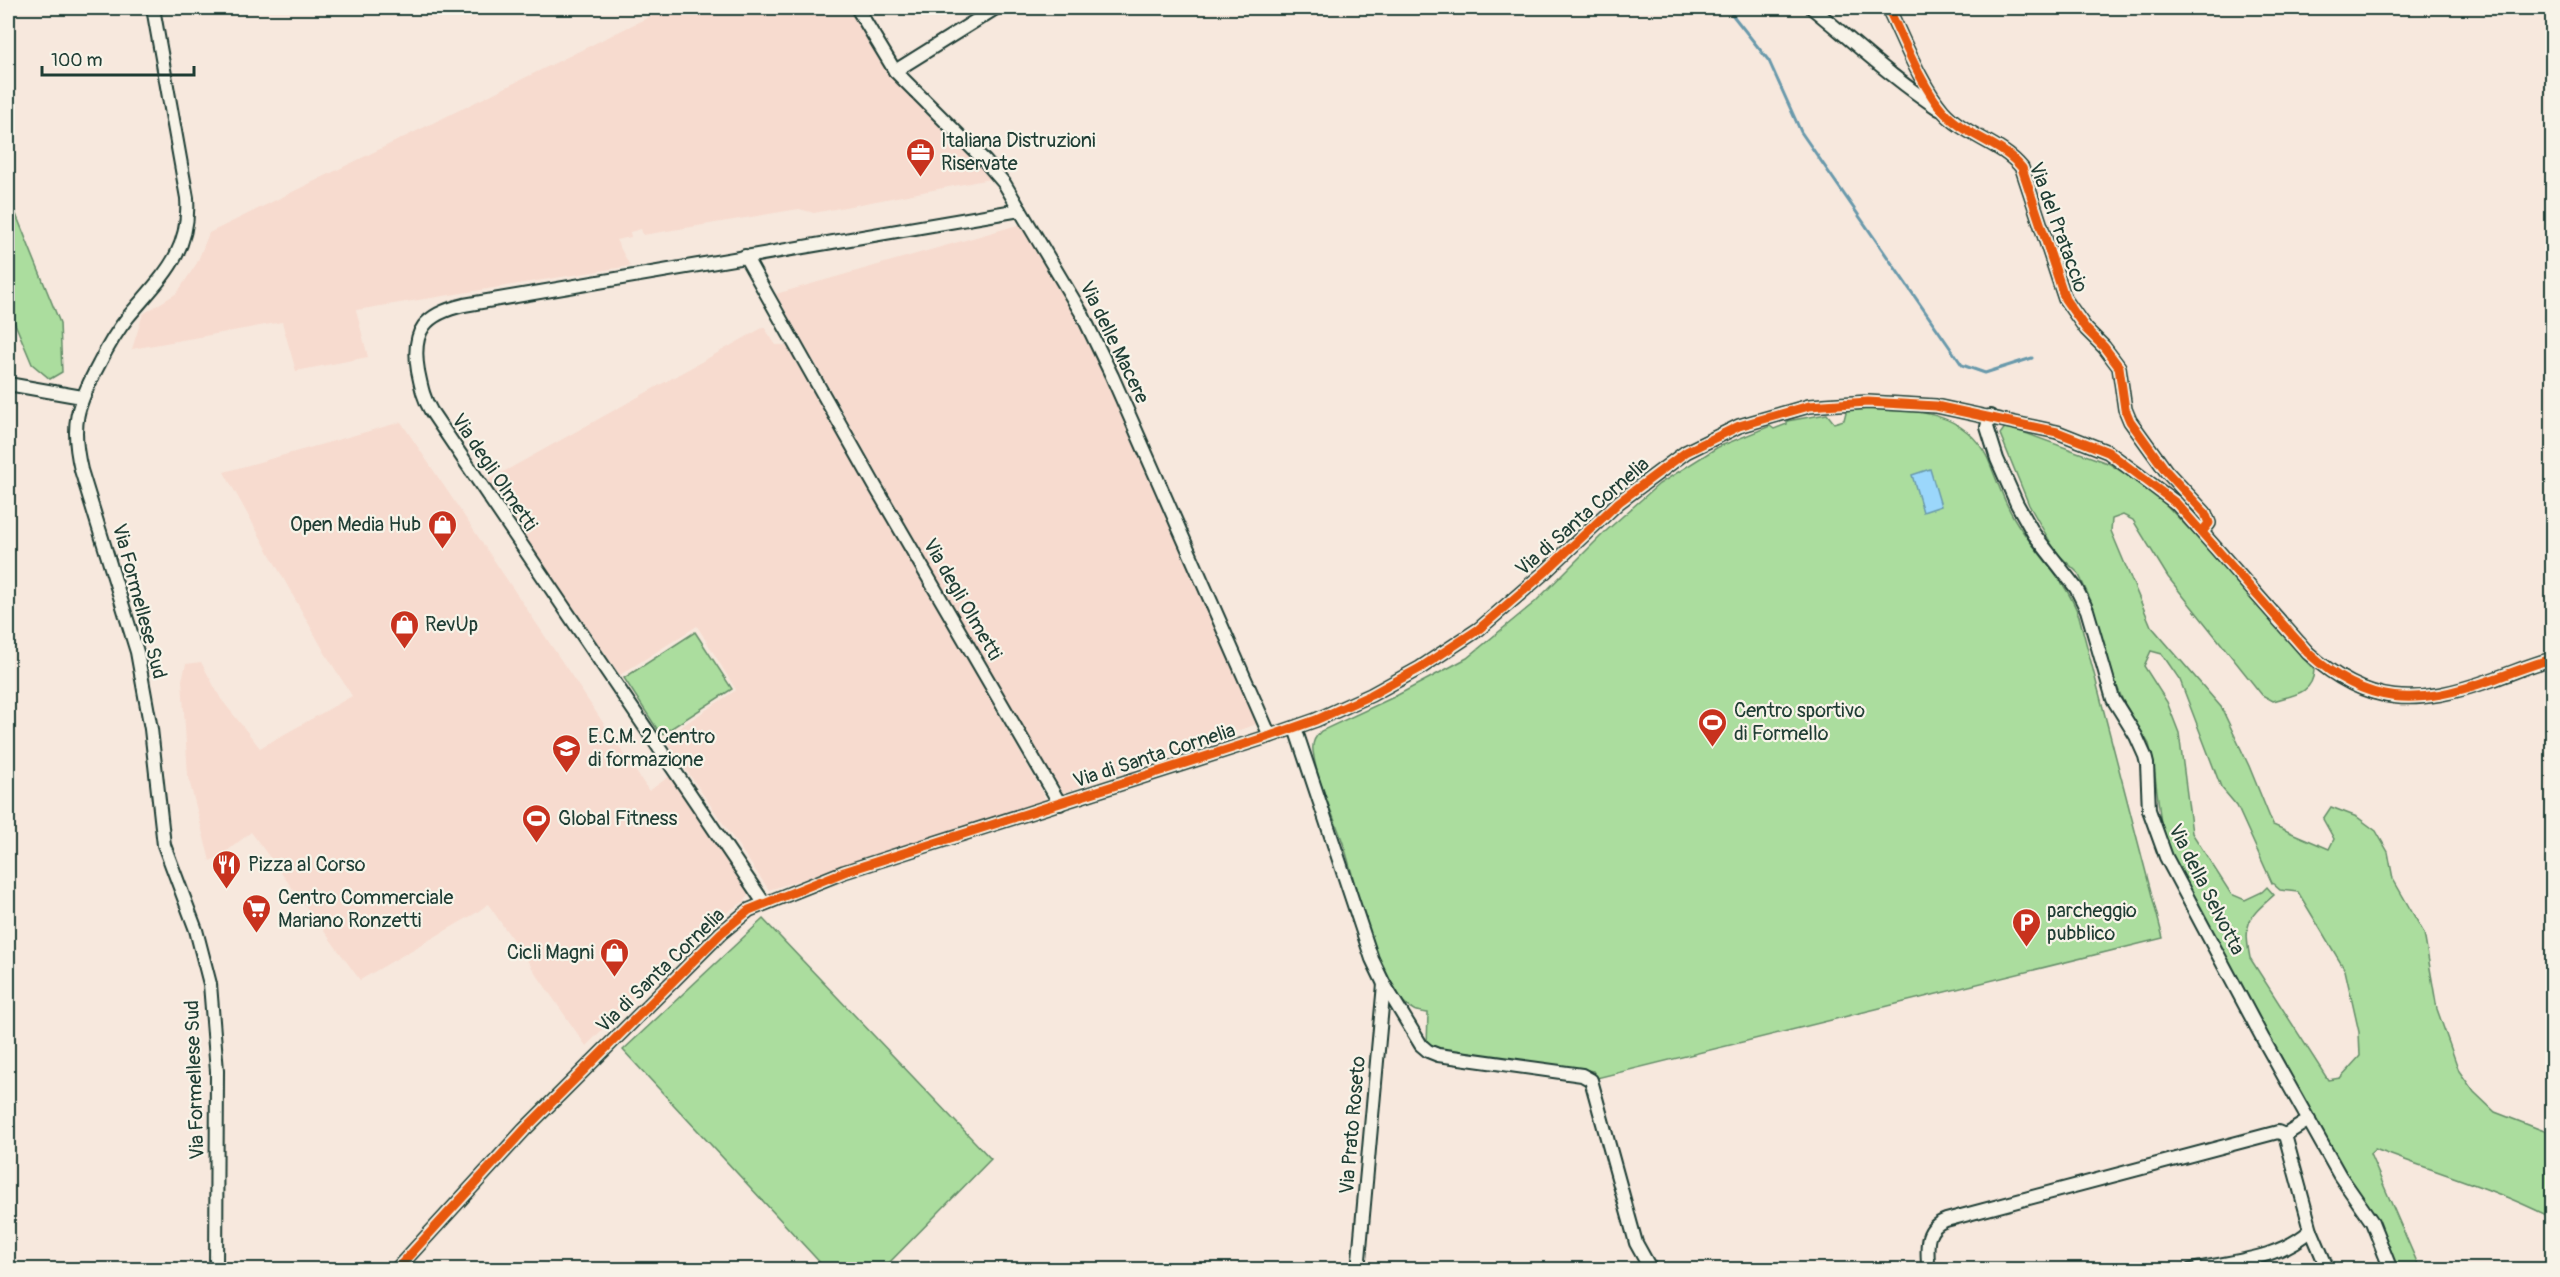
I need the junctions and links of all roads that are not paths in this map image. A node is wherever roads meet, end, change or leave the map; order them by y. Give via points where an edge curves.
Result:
1 (153, 8) edge
2 (857, 8) edge
3 (996, 8) edge
4 (1812, 8) edge
5 (1888, 8) edge
6 (895, 71) junction
7 (1943, 111) junction
8 (1020, 210) junction
9 (745, 256) junction
10 (8, 384) edge
11 (82, 397) junction
12 (1990, 416) junction
13 (2202, 532) junction
14 (2553, 659) edge
15 (1295, 728) junction
16 (1270, 736) junction
17 (1060, 804) junction
18 (764, 903) junction
19 (1384, 984) junction
20 (2309, 1120) junction
21 (2285, 1135) junction
22 (2310, 1230) junction
23 (1928, 1264) dead end
24 (216, 1269) edge
25 (396, 1269) edge
26 (1358, 1269) edge
27 (1651, 1269) edge
28 (2191, 1269) edge
29 (2328, 1269) edge
30 (2391, 1269) edge

1 - 11 street, Via Formellese Sud via 188,220 185,236 169,268 122,325
2 - 6 street, Via delle Macere
3 - 6 street
4 - 7 street via 1866,56
5 - 7 street, Via del Prataccio
6 - 8 street, Via delle Macere via 992,168
7 - 13 street, Via del Prataccio via 2008,153 2022,168 2064,299 2113,358 2122,379 2130,421 2166,471 2205,513 2209,523
8 - 9 street, Via degli Olmetti
8 - 16 street, Via delle Macere via 1102,354
9 - 17 street, Via degli Olmetti
9 - 18 street, Via degli Olmetti via 444,310 421,329 416,353 422,390 433,415
10 - 11 street
11 - 24 street, Via Formellese Sud via 76,429 78,456 134,639 164,845 196,930 210,984 217,1071
12 - 13 street, Via di Santa Cornelia via 2071,436 2108,452 2176,502
12 - 15 street, Via di Santa Cornelia via 1916,404 1834,403 1775,414 1721,434 1686,452 1644,482 1462,642 1379,690
12 - 20 street, Via della Selvotta via 1987,427 2017,504 2087,610 2113,699 2145,756 2149,810 2166,857
13 - 14 street via 2308,653 2332,673 2371,693 2396,698 2436,695
15 - 16 street, Via di Santa Cornelia
15 - 19 street, Via Prato Roseto via 1366,942
16 - 17 street, Via di Santa Cornelia
17 - 18 street, Via di Santa Cornelia via 844,872
18 - 25 street, Via di Santa Cornelia via 721,933 524,1130
19 - 26 street, Via Prato Roseto
19 - 27 street, Via Prato Roseto via 1424,1048 1438,1055 1582,1075 1591,1080 1636,1243
20 - 21 street
20 - 30 street, Via della Selvotta via 2340,1176 2372,1222
21 - 22 street
21 - 23 street via 2278,1132 1946,1220 1930,1232
22 - 28 street via 2276,1252
22 - 29 street

